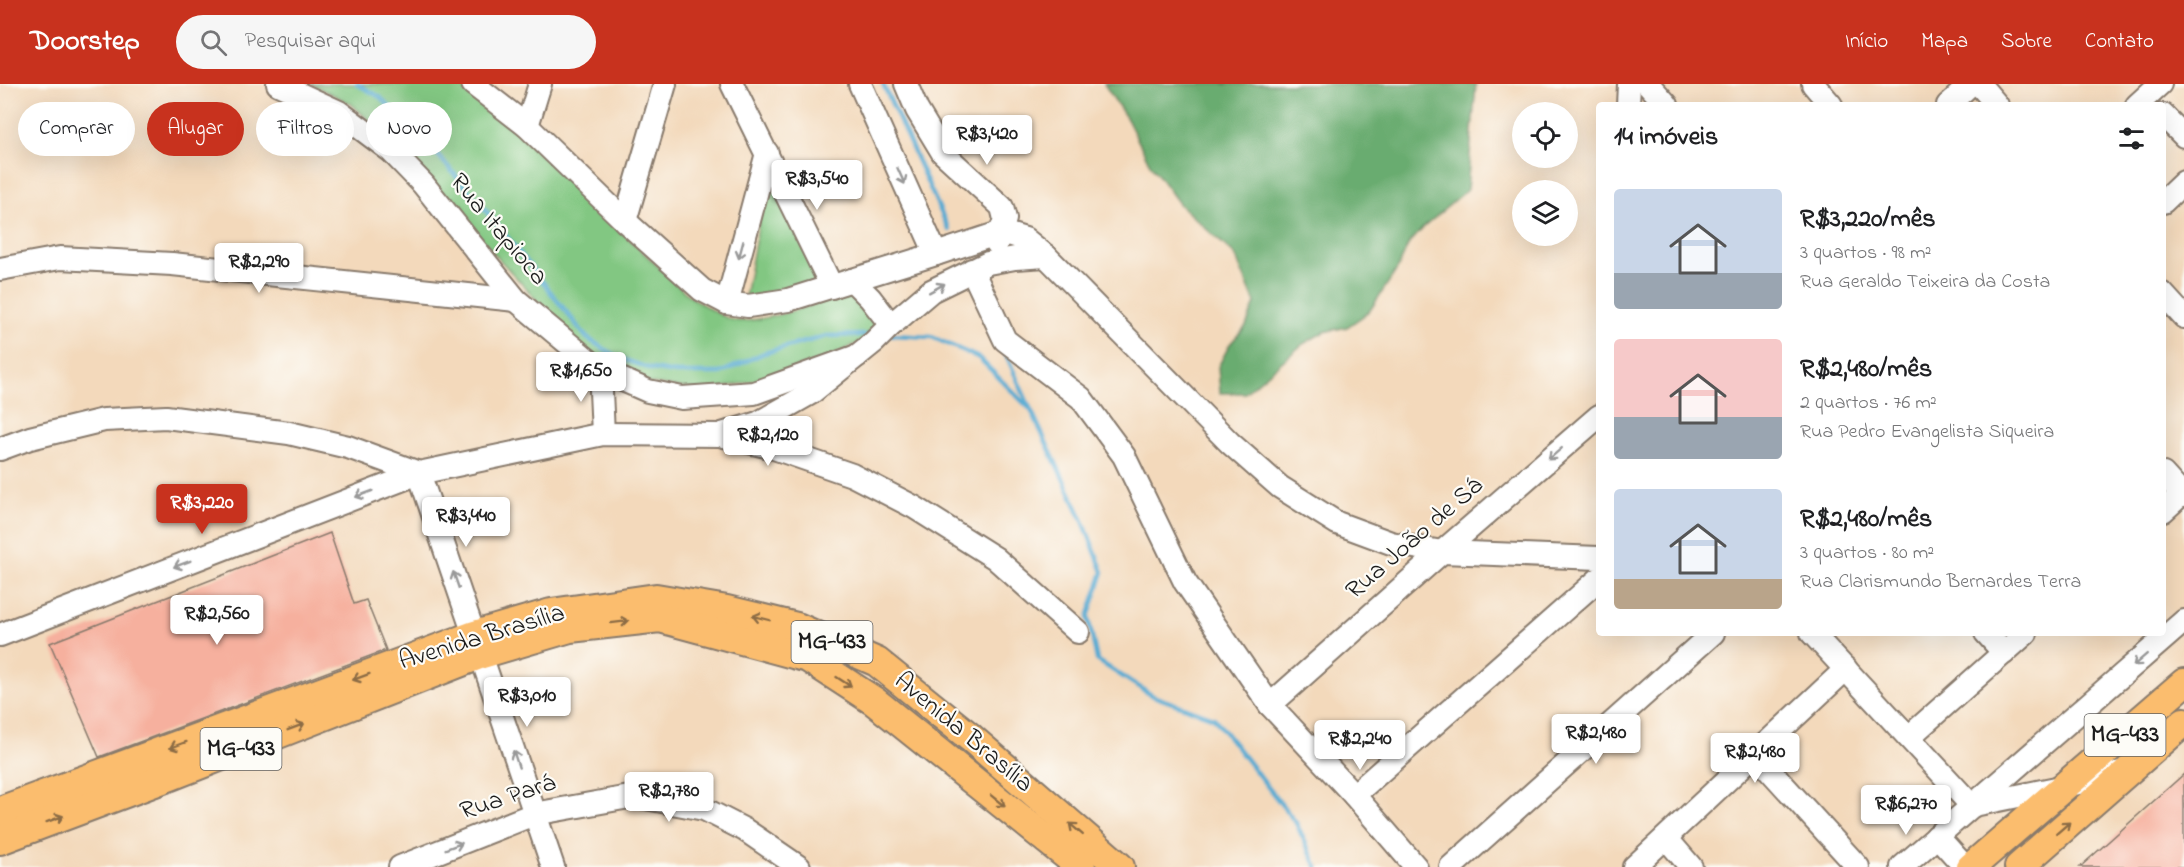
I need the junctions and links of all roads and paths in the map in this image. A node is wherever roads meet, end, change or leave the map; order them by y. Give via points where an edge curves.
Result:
1 (278, 84) edge
2 (473, 84) edge
3 (540, 84) edge
4 (665, 84) edge
5 (732, 84) edge
6 (860, 84) edge
7 (906, 84) edge
8 (1629, 84) edge
9 (1648, 84) edge
10 (1813, 84) edge
11 (1971, 84) edge
12 (1978, 84) edge
13 (1628, 102) edge
14 (1664, 102) edge
15 (1828, 102) edge
16 (1951, 102) edge
17 (1994, 102) edge
18 (2166, 118) edge
19 (527, 126) junction
20 (2184, 136) edge
21 (767, 153) junction
22 (2184, 182) edge
23 (2166, 199) edge
24 (625, 221) junction
25 (1002, 232) junction
26 (936, 254) junction
27 (1046, 256) junction
28 (980, 267) junction
29 (0, 269) edge
30 (842, 284) junction
31 (2166, 297) edge
32 (516, 300) junction
33 (727, 303) junction
34 (2184, 317) edge
35 (891, 324) junction
36 (857, 356) junction
37 (600, 370) junction
38 (1596, 419) edge
39 (603, 434) junction
40 (720, 435) junction
41 (0, 449) edge
42 (419, 473) junction
43 (2166, 477) edge
44 (2183, 494) edge
45 (2166, 508) edge
46 (1442, 552) junction
47 (1596, 558) edge
48 (1596, 582) edge
49 (2184, 621) edge
50 (1078, 632) dead end
51 (0, 635) edge
52 (1710, 636) edge
53 (1815, 636) edge
54 (1989, 636) edge
55 (2023, 636) edge
56 (478, 645) junction
57 (2004, 653) junction
58 (1846, 669) junction
59 (2184, 683) edge
60 (1270, 705) junction
61 (2184, 722) edge
62 (1909, 737) junction
63 (1756, 755) junction
64 (2132, 769) junction
65 (2066, 786) junction
66 (1354, 795) junction
67 (1972, 806) junction
68 (0, 811) edge
69 (534, 814) junction
70 (1937, 836) junction
71 (1666, 838) junction
72 (0, 840) edge
73 (400, 867) edge
74 (553, 867) edge
75 (799, 867) edge
76 (1081, 867) edge
77 (1120, 867) edge
78 (1416, 867) edge
79 (1451, 867) edge
80 (1634, 867) edge
81 (1691, 867) edge
82 (1858, 867) edge
83 (1902, 867) edge
84 (1965, 867) edge
85 (1971, 867) edge
86 (2019, 867) edge

1 - 32 street, Rua Itapioca via 339,112 391,152 423,184
2 - 19 street
3 - 19 street
4 - 24 street
5 - 21 street
6 -> 26 street
7 - 25 street via 943,153 1002,207
8 - 13 street
9 - 14 street
10 - 15 street
11 - 16 street
12 - 17 street
18 - 20 street
19 - 24 street
21 - 30 street
21 -> 33 street
22 - 23 street
24 - 33 street via 702,290
25 - 26 street
25 - 27 street via 1025,239
25 - 28 street
26 - 30 street
27 - 28 street via 1015,258
27 - 46 street via 1230,443 1280,487 1337,523 1390,543
35 -> 28 street via 931,291
28 - 60 street via 1005,340 1082,398 1124,456 1185,582
29 - 32 street via 60,258 172,264
30 - 33 street via 778,302 748,306
30 - 35 street via 870,298
31 - 34 street
32 - 37 street, Rua Itapioca
35 - 36 street
36 - 37 street, Rua Itapioca via 754,393 682,398 648,391
36 - 40 street via 811,393 758,423
37 - 39 street
38 -> 46 street, Rua João de Sá
39 - 40 street
39 - 42 street
40 - 50 street via 774,448 852,475 914,507 995,558
41 - 42 street via 104,420 166,417 309,438 348,447
42 -> 51 street
56 -> 42 street
43 - 44 street
44 - 45 street
46 - 47 street
46 - 60 street, Rua João de Sá
48 - 66 street
49 -> 67 street
52 - 79 street
53 - 58 street
54 - 57 street
55 - 57 street
56 -> 68 main road, Avenida Brasília / MG-433
69 -> 56 street
72 -> 56 main road, Avenida Brasília / MG-433 via 171,776
56 -> 76 main road, Avenida Brasília / MG-433 via 570,628 660,618 808,658 874,701
77 -> 56 main road, Avenida Brasília / MG-433 via 878,662 797,627 656,598 550,613
57 - 62 street
58 - 62 street
58 - 63 street
59 - 65 main road, MG-433
60 - 66 street
61 - 64 main road, MG-433
62 - 67 street
63 - 71 street
63 - 82 street
64 - 65 street
86 -> 64 main road, MG-433
65 - 67 street
65 - 85 main road, MG-433
66 - 78 street
67 - 70 street
73 -> 69 street, Rua Pará
69 - 74 street
69 - 75 street, Rua Pará via 635,796 704,809 745,830
70 - 83 street
70 - 84 street
71 - 80 street
71 - 81 street

